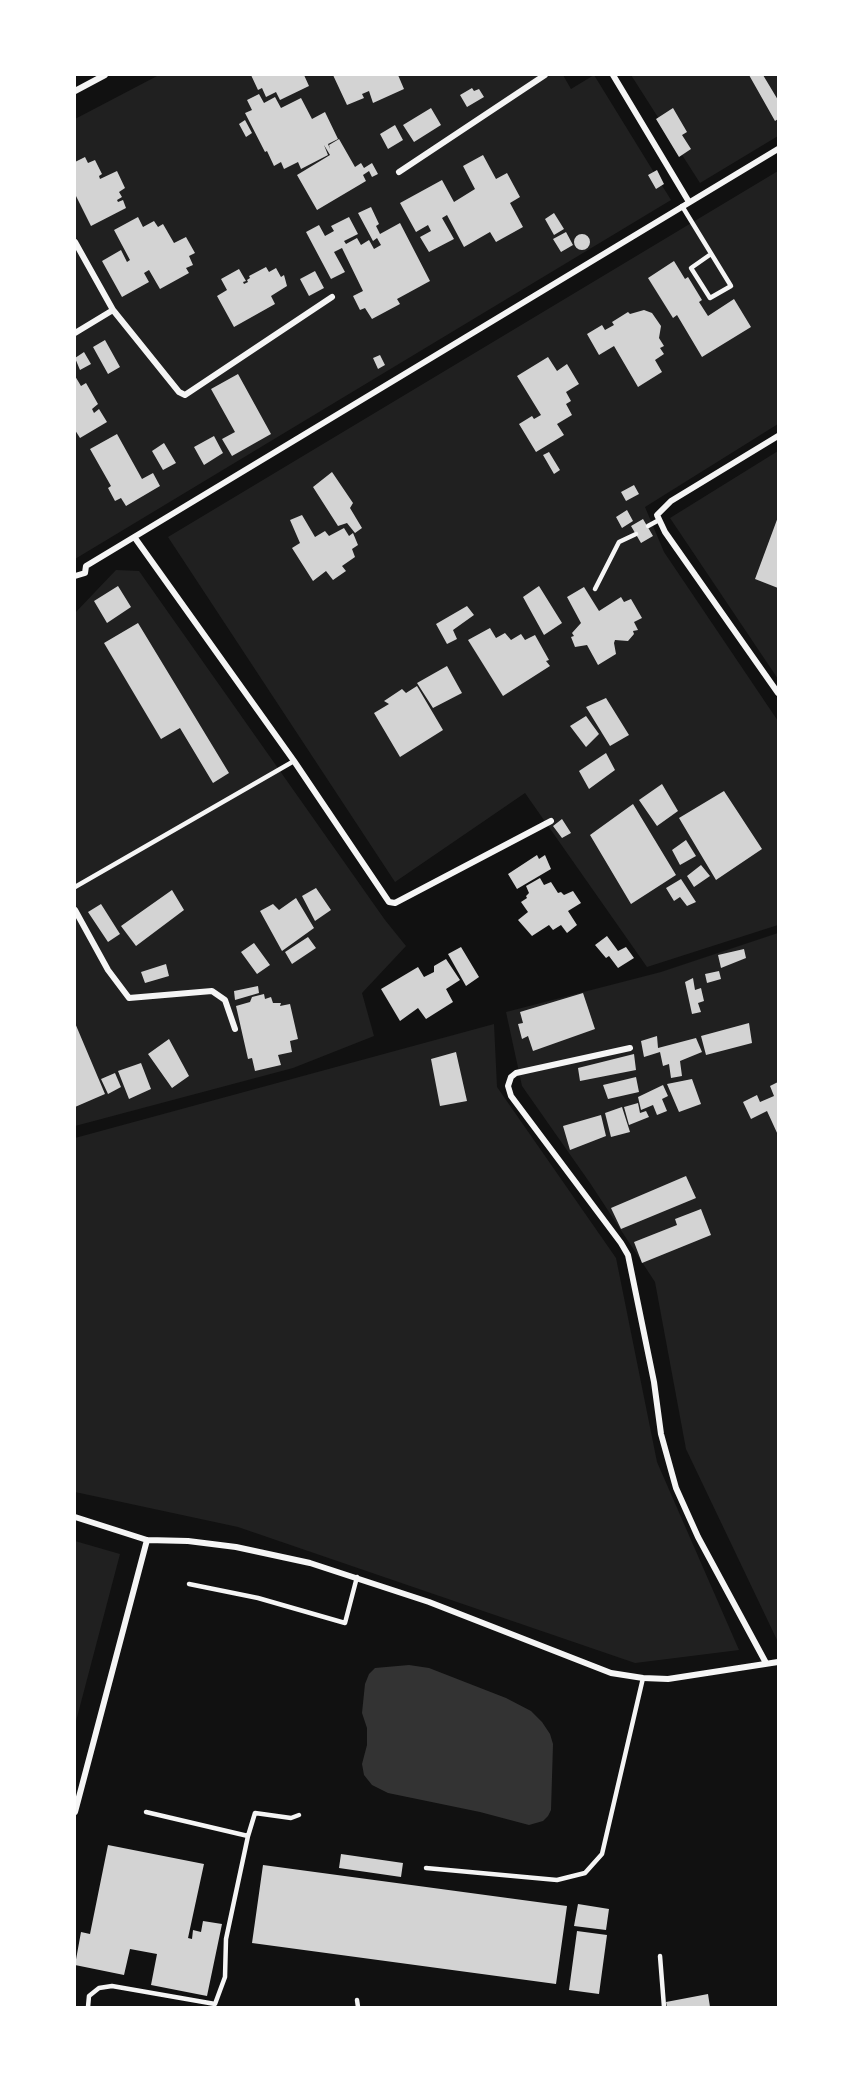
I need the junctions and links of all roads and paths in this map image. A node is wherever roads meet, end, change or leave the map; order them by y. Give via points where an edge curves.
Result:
1 (105, 75) edge
2 (545, 75) edge
3 (613, 75) edge
4 (75, 91) edge
5 (778, 149) edge
6 (399, 172) dead end
7 (689, 202) junction
8 (681, 206) junction
9 (75, 242) edge
10 (711, 254) junction
11 (332, 297) dead end
12 (113, 310) junction
13 (75, 333) edge
14 (778, 436) edge
15 (659, 520) junction
16 (648, 526) dead end
17 (636, 534) dead end
18 (135, 538) junction
19 (75, 576) edge
20 (595, 589) dead end
21 (778, 693) edge
22 (294, 761) junction
23 (551, 821) dead end
24 (75, 887) edge
25 (75, 910) edge
26 (235, 1029) dead end
27 (630, 1048) dead end
28 (75, 1517) edge
29 (147, 1540) junction
30 (357, 1577) junction
31 (189, 1584) dead end
32 (778, 1662) edge
33 (766, 1663) junction
34 (643, 1678) junction
35 (75, 1812) edge
36 (146, 1812) dead end
37 (299, 1815) dead end
38 (248, 1836) junction
39 (426, 1868) dead end
40 (660, 1956) dead end
41 (357, 2000) dead end
42 (88, 2007) edge
43 (358, 2007) edge
44 (664, 2007) edge

1 - 4 street
2 - 6 street
3 - 7 street
5 - 7 street
7 - 8 street
8 - 10 lane
8 - 18 street
9 - 12 street
10 - 10 lane via 691,268 710,298 730,286
11 - 12 street via 185,395
12 - 13 street
14 - 15 street via 671,501 657,515
15 - 16 lane
15 - 21 street
17 - 20 lane via 619,542
18 - 19 street
18 - 22 street
22 - 23 street via 391,903
22 - 24 lane
25 - 26 street via 108,970 129,998 212,991 225,1000
27 - 33 street via 516,1073 508,1086 511,1096 628,1255 661,1434 676,1488
28 - 29 street
29 - 30 street via 236,1547
29 - 35 street
30 - 31 lane via 345,1623 258,1598
30 - 34 street via 611,1672
32 - 33 street
33 - 34 street via 668,1678
34 - 39 lane via 602,1854 585,1873 558,1880
36 - 38 lane
37 - 38 lane via 291,1818 255,1813
38 - 42 lane via 226,1939 225,1977 215,2004 112,1986 99,1988 89,1996
40 - 44 lane
41 - 43 lane

